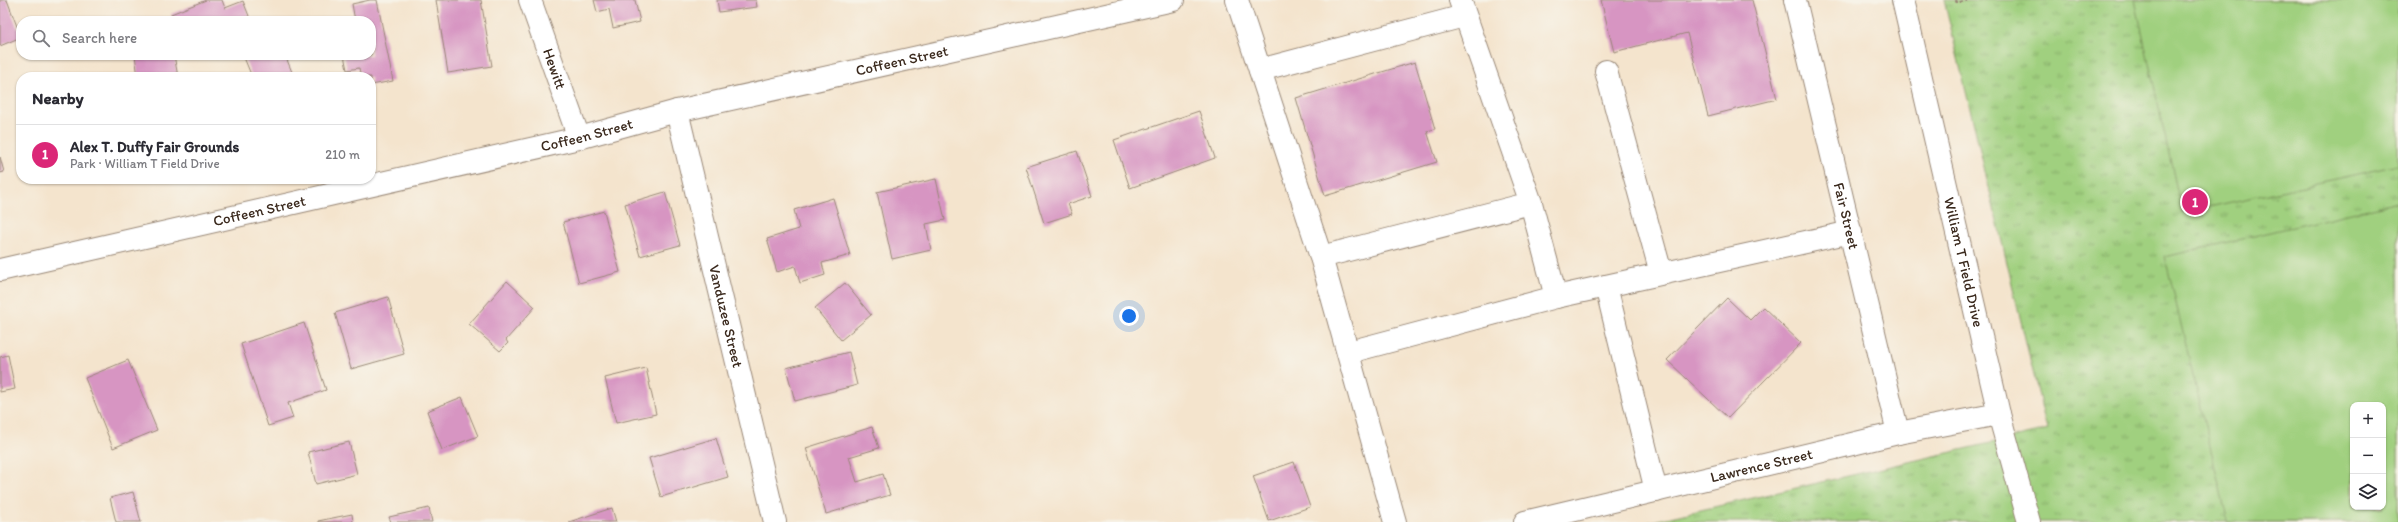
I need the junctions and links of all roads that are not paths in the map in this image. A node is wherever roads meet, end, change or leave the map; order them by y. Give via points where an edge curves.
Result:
1 (530, 0) edge
2 (1173, 0) edge
3 (1237, 0) edge
4 (1794, 0) edge
5 (1903, 0) edge
6 (1462, 8) edge
7 (1260, 70) junction
8 (1606, 71) dead end
9 (677, 111) junction
10 (579, 138) junction
11 (1532, 203) junction
12 (1851, 232) junction
13 (1321, 257) junction
14 (0, 270) edge
15 (1661, 273) junction
16 (1606, 286) junction
17 (1556, 297) junction
18 (1350, 352) junction
19 (1999, 414) junction
20 (1898, 433) junction
21 (1656, 491) junction
22 (775, 522) edge
23 (1395, 522) edge
24 (1525, 522) edge
25 (2029, 522) edge

1 - 10 street, Hewitt
2 - 9 street, Coffeen Street
3 - 7 street
4 - 12 street, Fair Street
5 - 19 street, William T Field Drive
6 - 7 street
6 - 11 street
7 - 13 street
8 - 15 street
9 - 10 street, Coffeen Street
9 - 22 street, Vanduzee Street
10 - 14 street, Coffeen Street
11 - 13 street
11 - 17 street
12 - 15 street
12 - 20 street, Fair Street
13 - 18 street
15 - 16 street
16 - 17 street
16 - 21 street
17 - 18 street
18 - 23 street
19 - 20 street, Lawrence Street
19 - 25 street, William T Field Drive
20 - 21 street, Lawrence Street
21 - 24 street, Lawrence Street

